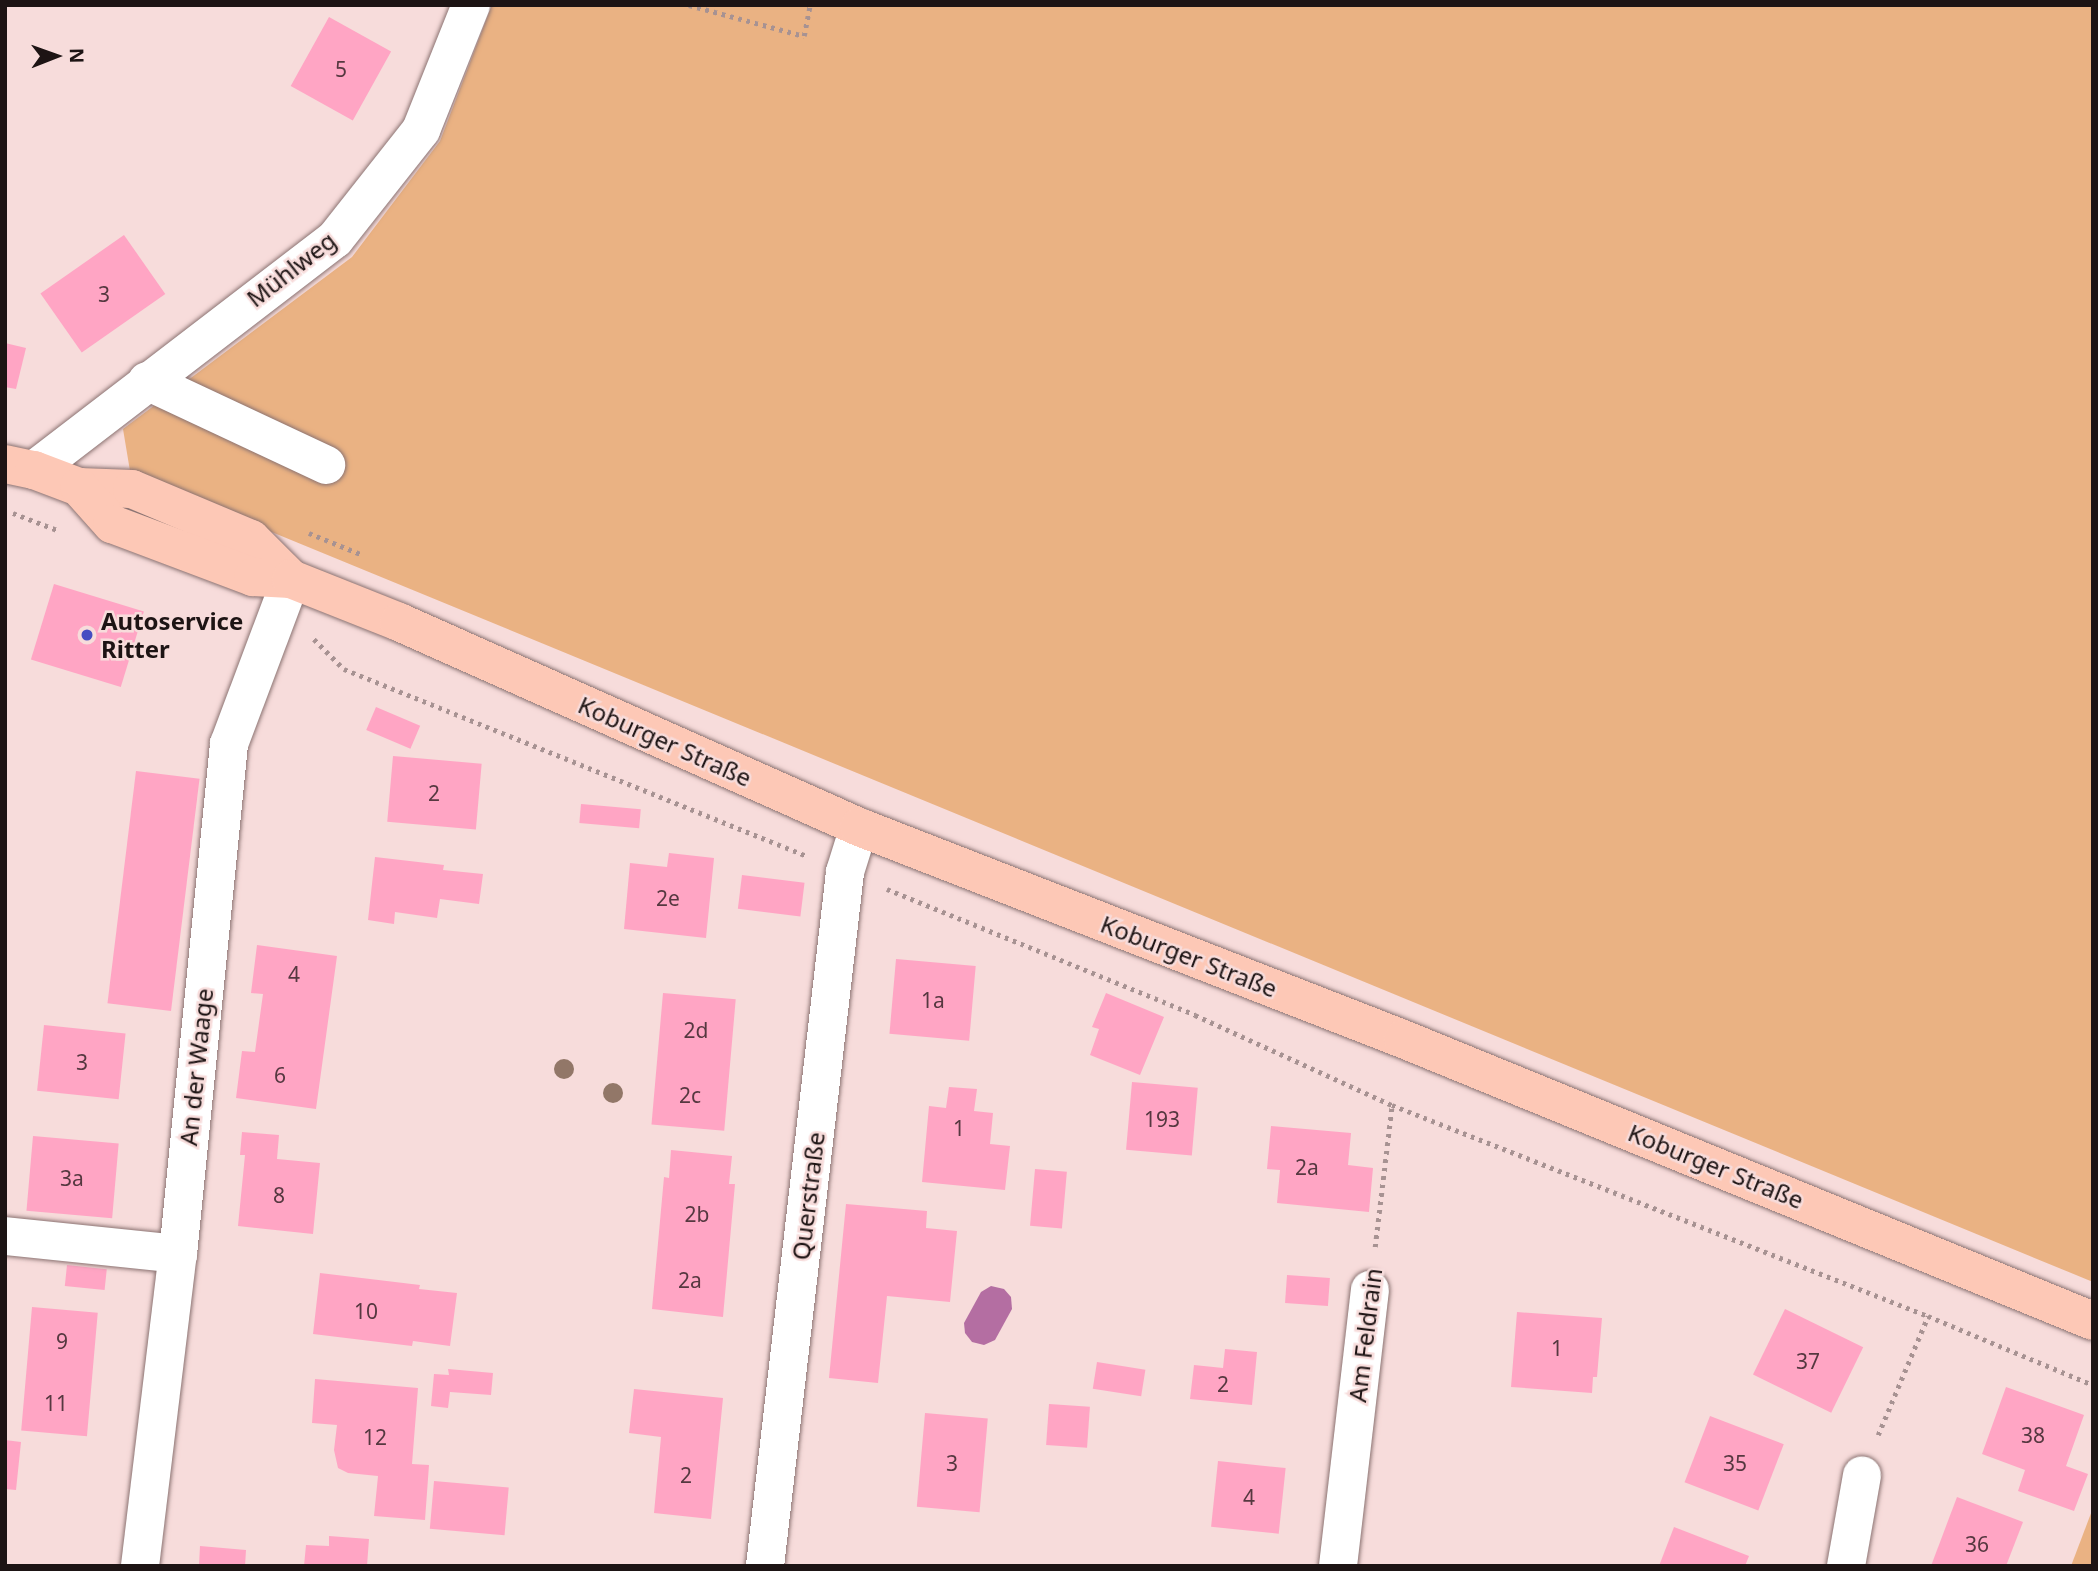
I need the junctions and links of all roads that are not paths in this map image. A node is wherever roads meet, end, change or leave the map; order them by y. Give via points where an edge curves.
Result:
1 (471, 5) edge
2 (147, 382) junction
3 (326, 465) dead end
4 (20, 467) edge
5 (291, 579) junction
6 (859, 827) junction
7 (5, 1236) edge
8 (177, 1254) junction
9 (1370, 1290) road end
10 (2093, 1321) edge
11 (1862, 1475) road end
12 (140, 1566) edge
13 (765, 1566) edge
14 (1338, 1566) edge
15 (1846, 1566) edge

1 - 2 street, Mühlweg via 421,130 335,239
2 - 3 street
2 - 4 street, Mühlweg
4 - 5 main road, Koburger Straße via 79,487 132,489 251,538
5 - 6 main road, Koburger Straße via 399,622
5 - 8 street, An der Waage via 229,744
6 - 10 main road, Koburger Straße via 1403,1039
6 - 13 street, Querstraße via 845,872
7 - 8 street
8 - 12 street, An der Waage
9 - 14 street, Am Feldrain
11 - 15 street

